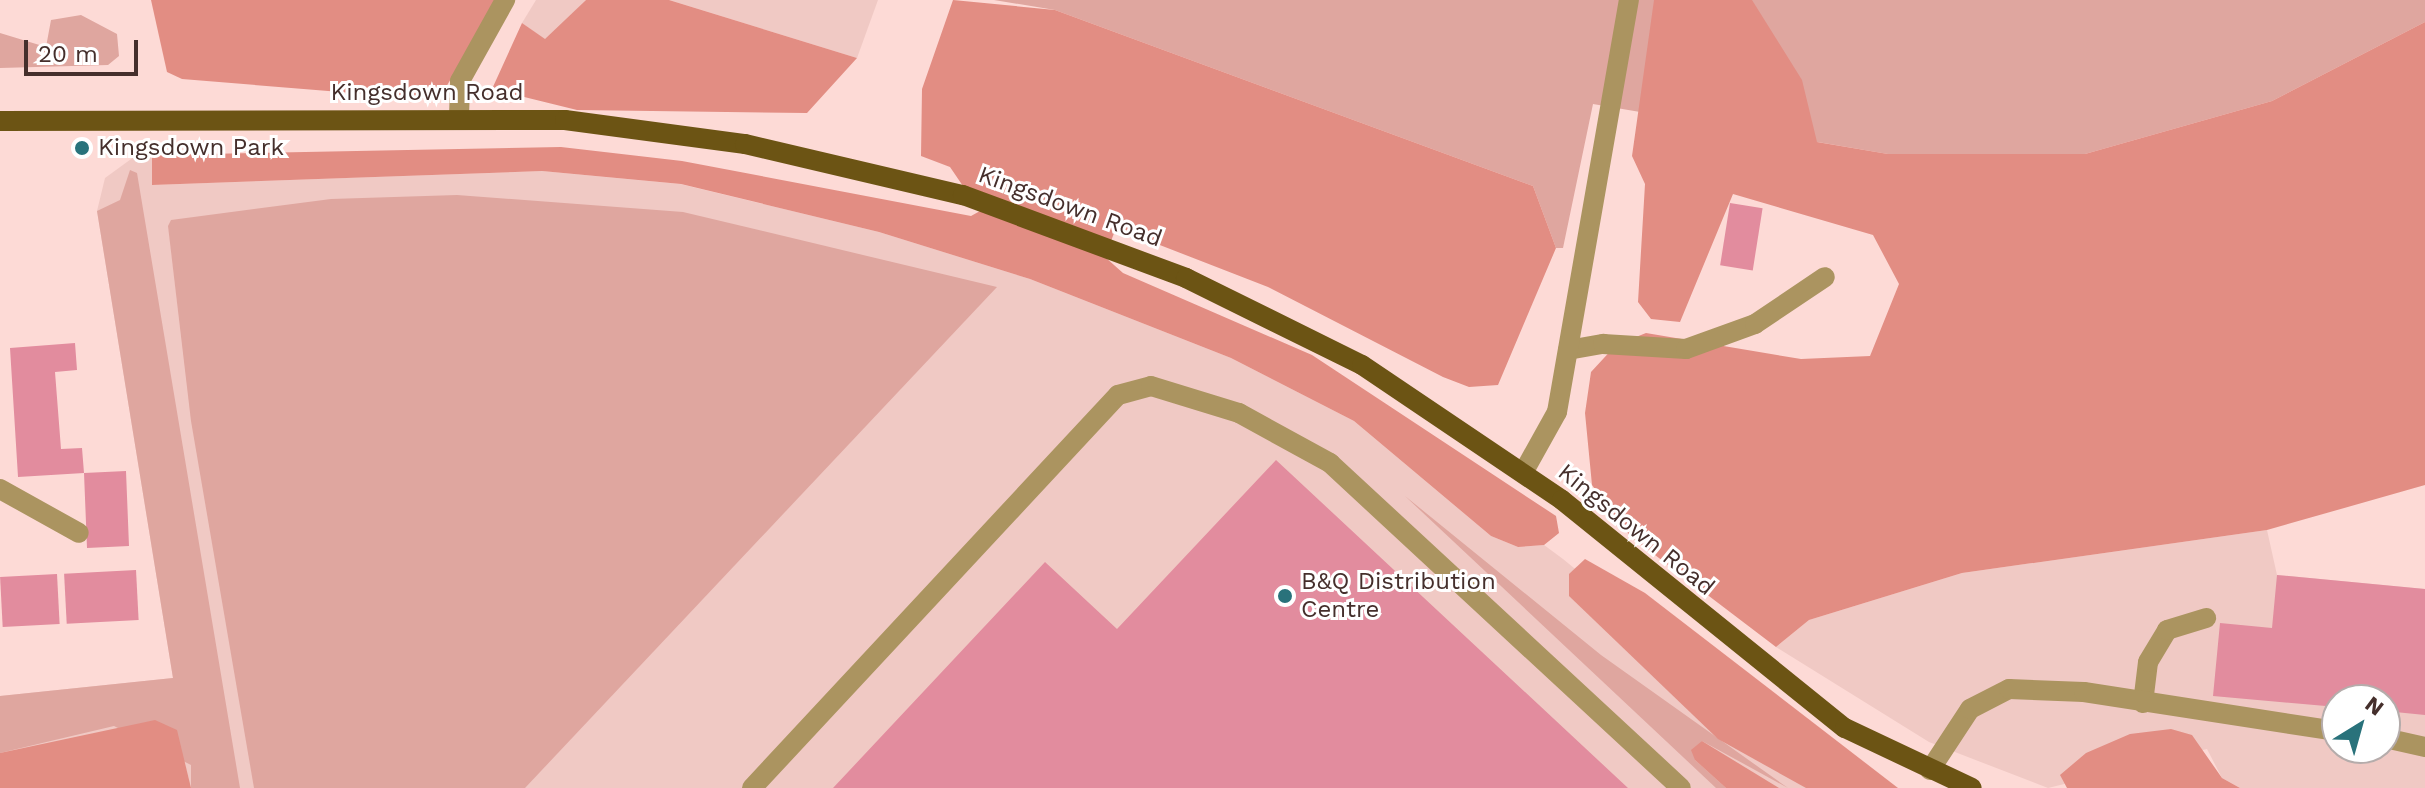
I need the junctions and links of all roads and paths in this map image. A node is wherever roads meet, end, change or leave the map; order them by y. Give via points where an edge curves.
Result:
1 (505, 0) edge
2 (1629, 0) edge
3 (459, 116) junction
4 (0, 121) edge
5 (1825, 277) dead end
6 (1568, 350) junction
7 (1523, 473) junction
8 (0, 489) edge
9 (79, 533) dead end
10 (2206, 618) dead end
11 (2143, 703) junction
12 (2321, 729) edge
13 (2401, 742) edge
14 (2425, 747) edge
15 (1930, 770) junction
16 (752, 788) edge
17 (1681, 788) edge
18 (1972, 788) edge

1 - 3 street via 465,70
2 - 6 street
3 - 4 main road, Kingsdown Road
3 - 7 main road, Kingsdown Road via 644,126 855,165 963,195 1079,235 1281,321 1445,416
5 - 6 street via 1755,324 1686,349 1603,344
6 - 7 street via 1557,412
7 - 15 main road, Kingsdown Road via 1797,694
8 - 9 street
10 - 11 street via 2167,630 2148,662
11 - 12 street
11 - 15 street via 2009,689 1970,709
13 - 14 street
15 - 18 main road, Kingsdown Road
16 - 17 street via 1118,395 1151,386 1239,413 1330,463

